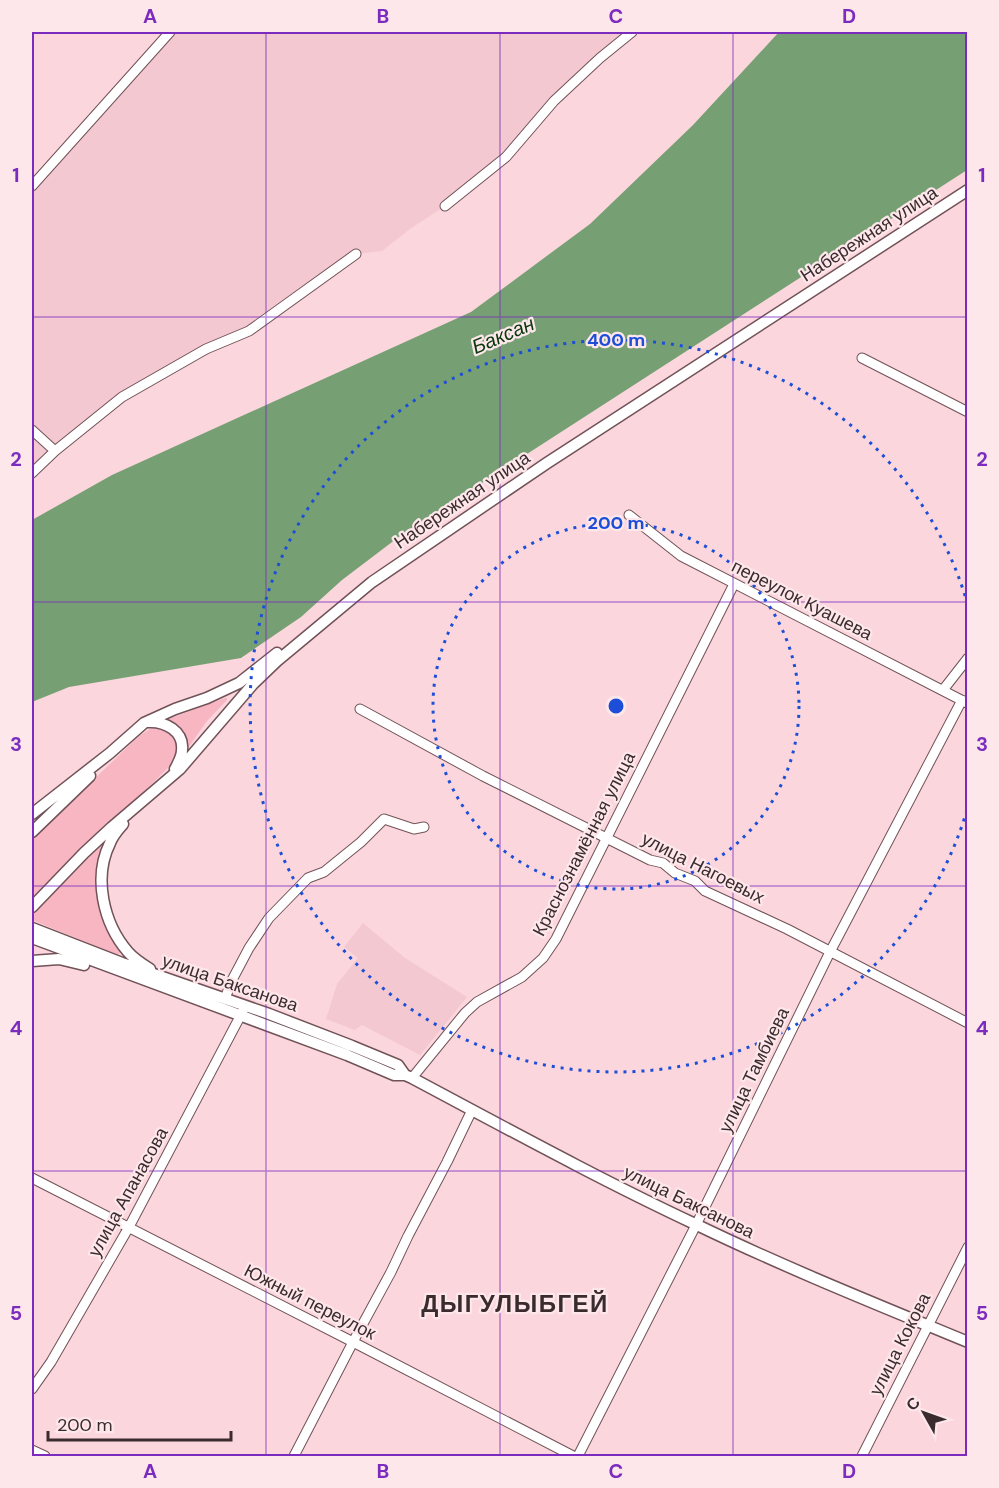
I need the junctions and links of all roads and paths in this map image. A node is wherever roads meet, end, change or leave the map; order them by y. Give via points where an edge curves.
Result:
1 (171, 32) edge
2 (632, 32) edge
3 (32, 186) edge
4 (968, 190) edge
5 (445, 206) dead end
6 (356, 254) dead end
7 (862, 358) dead end
8 (968, 412) edge
9 (32, 430) edge
10 (55, 451) junction
11 (32, 473) edge
12 (629, 514) dead end
13 (734, 584) junction
14 (357, 594) junction
15 (968, 658) edge
16 (943, 690) junction
17 (965, 702) edge
18 (360, 709) dead end
19 (144, 723) junction
20 (110, 753) junction
21 (171, 777) junction
22 (143, 801) junction
23 (32, 814) edge
24 (424, 827) dead end
25 (32, 832) edge
26 (607, 839) junction
27 (32, 907) edge
28 (34, 934) edge
29 (830, 952) junction
30 (32, 961) edge
31 (119, 972) junction
32 (160, 976) junction
33 (225, 999) junction
34 (243, 1011) junction
35 (968, 1023) edge
36 (409, 1076) junction
37 (472, 1110) junction
38 (32, 1178) edge
39 (696, 1225) junction
40 (129, 1227) junction
41 (968, 1247) edge
42 (927, 1325) junction
43 (353, 1342) junction
44 (968, 1342) edge
45 (32, 1389) edge
46 (32, 1450) edge
47 (45, 1456) edge
48 (294, 1456) edge
49 (573, 1456) edge
50 (578, 1456) edge
51 (862, 1456) edge

1 - 3 street
2 - 5 street via 554,101 506,157
4 - 14 main road, Набережная улица via 547,463
6 - 10 street via 249,331 206,349 122,397
7 - 8 street
9 - 10 street
10 - 11 street
12 - 13 street, переулок Куашева via 681,556
13 - 16 street, переулок Куашева
13 - 26 street, Краснознамённая улица
14 - 19 main road via 239,683
14 - 21 main road, Набережная улица via 253,684
15 - 16 street
16 - 17 street, переулок Куашева
17 - 29 street, улица Тамбиева
18 - 26 street, улица Нагоевых
19 - 20 main road
19 - 21 main road via 161,723 179,735 181,758
20 - 23 main road
20 - 25 main road
21 - 22 main road, Набережная улица
22 - 27 main road, Набережная улица via 84,853
22 - 32 main road via 109,844 102,892 108,916 124,946
24 - 33 street via 414,829 384,819 324,872 308,878 269,918 249,948
26 - 29 street, улица Нагоевых via 650,860 663,862 705,891
26 - 36 street, Краснознамённая улица via 543,958 522,977 477,1002
28 - 31 main road, улица Баксанова
28 - 32 main road, улица Баксанова
29 - 35 street, улица Нагоевых
29 - 39 street, улица Тамбиева
30 - 31 main road via 59,959
31 - 34 main road, улица Баксанова
32 - 33 main road, улица Баксанова
33 - 34 main road, улица Баксанова
34 - 36 main road, улица Баксанова via 394,1075
34 - 40 street, улица Апанасова
36 - 37 main road, улица Баксанова
37 - 39 main road, улица Баксанова
37 - 43 street
38 - 40 street, Южный переулок
39 - 42 main road, улица Баксанова
39 - 50 street, улица Тамбиева
40 - 43 street, Южный переулок
40 - 45 street, улица Апанасова
41 - 42 street, улица Кокова
42 - 44 main road, улица Баксанова
42 - 51 street, улица Кокова
43 - 48 street
43 - 49 street, Южный переулок
46 - 47 street

